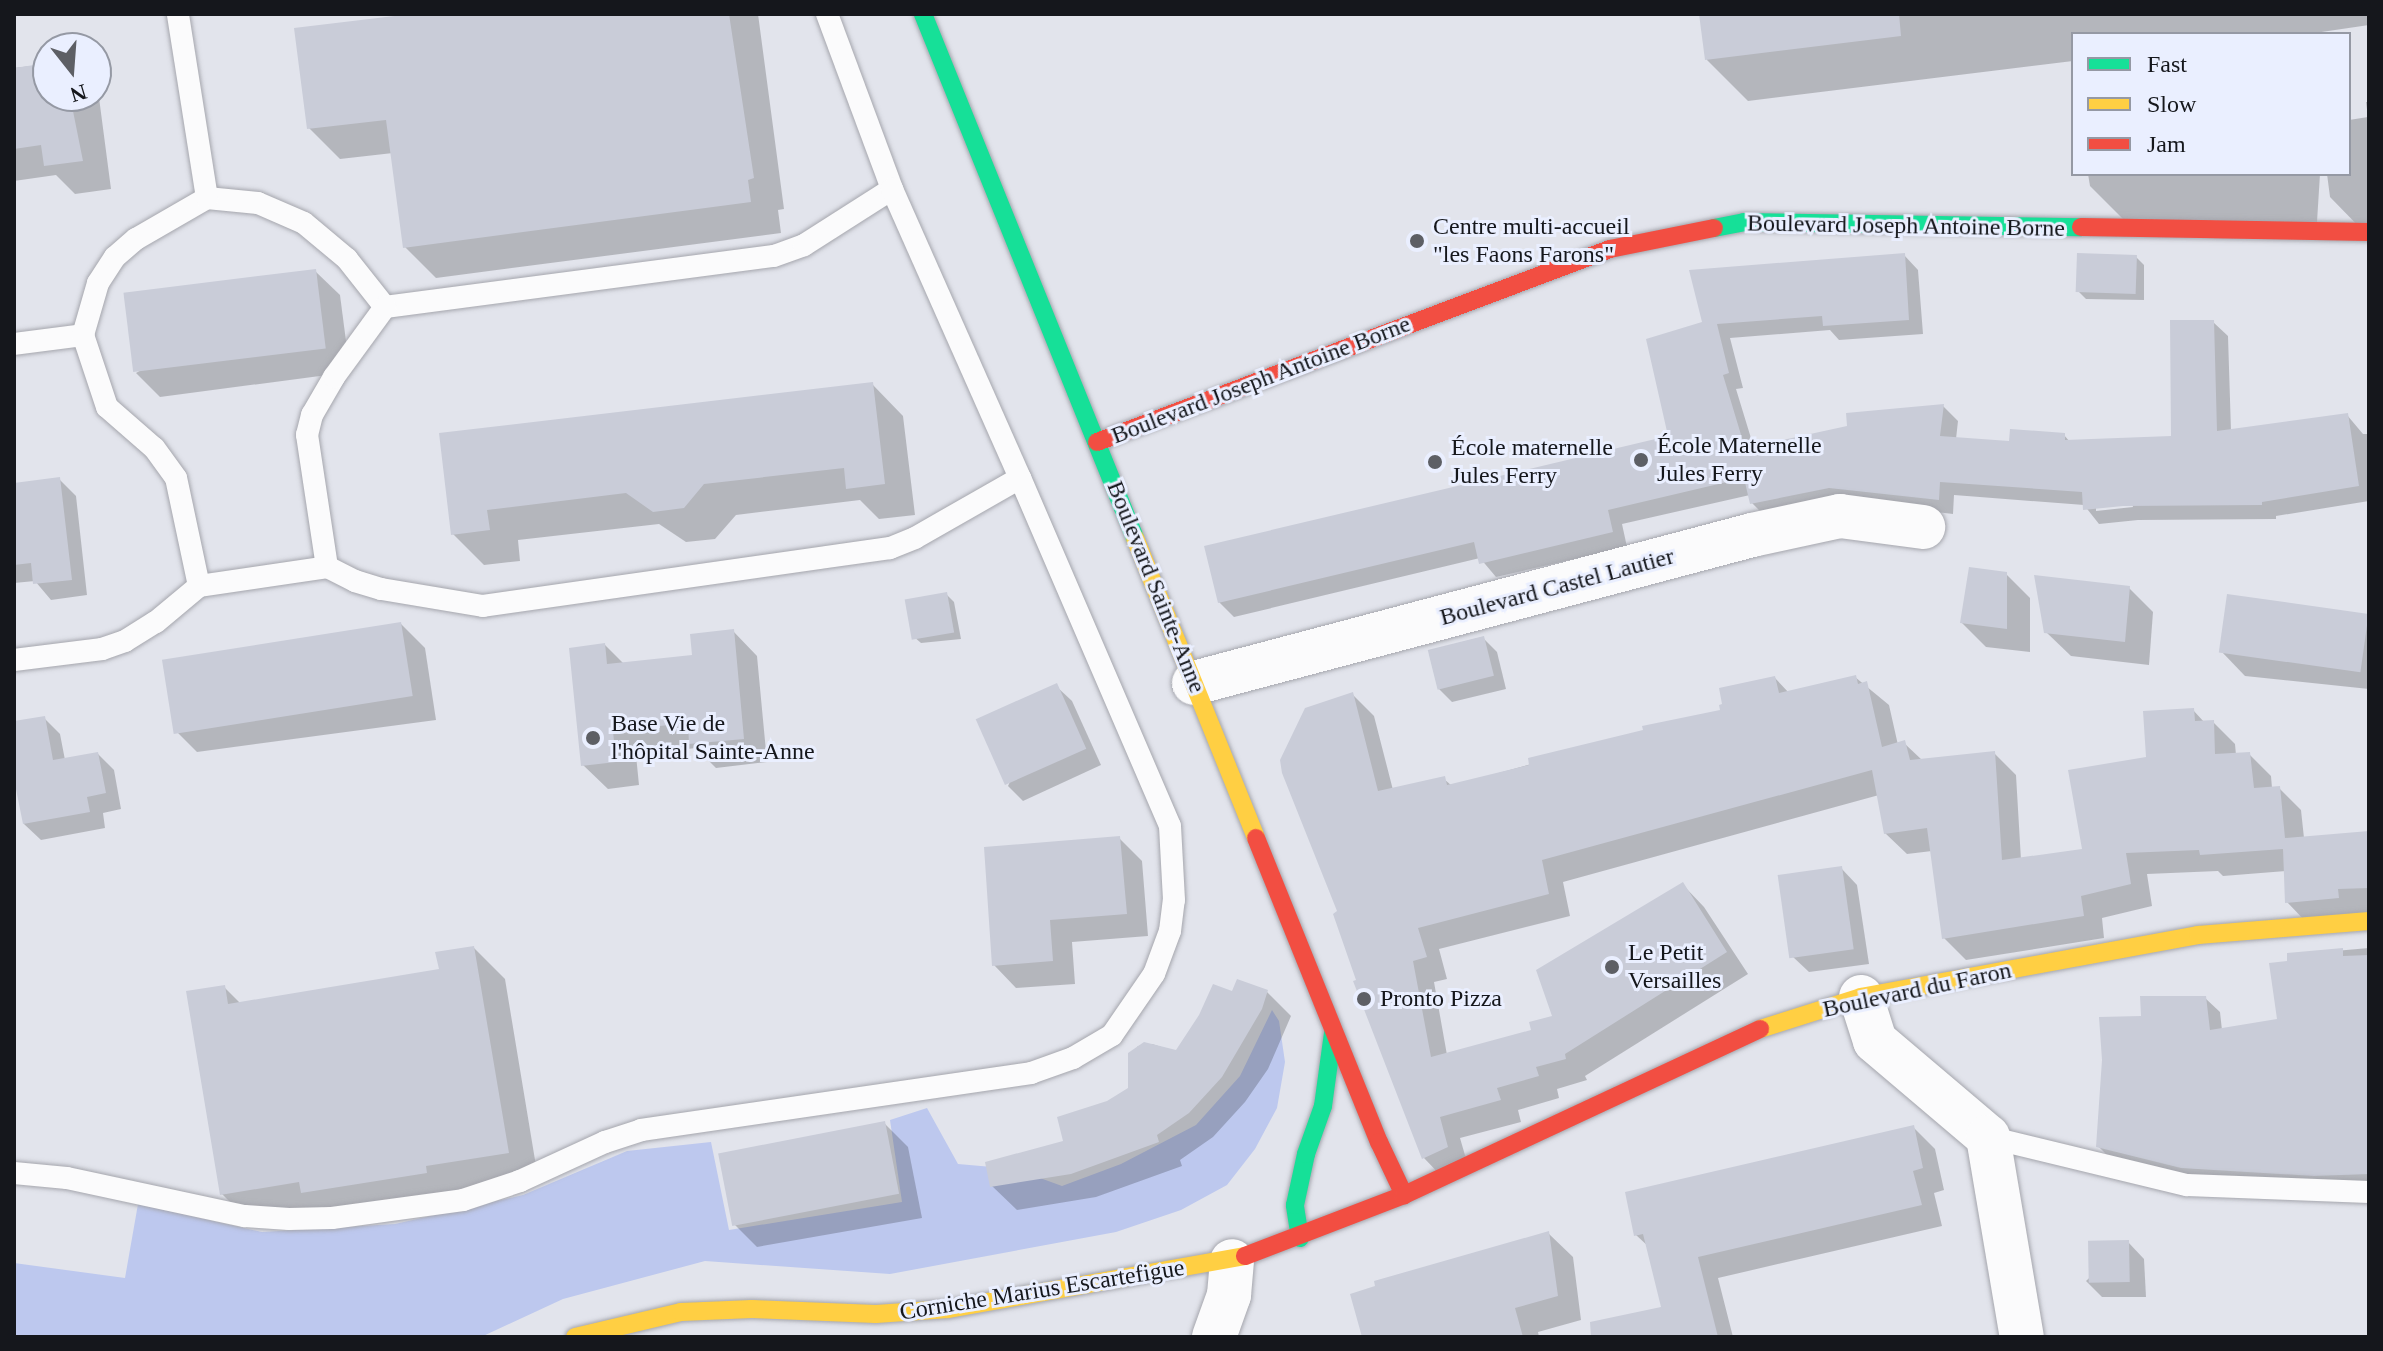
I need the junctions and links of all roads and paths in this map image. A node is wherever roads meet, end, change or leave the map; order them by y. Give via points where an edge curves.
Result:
1 (178, 14) edge
2 (827, 14) edge
3 (923, 14) edge
4 (892, 189) junction
5 (207, 198) junction
6 (2369, 232) edge
7 (385, 307) junction
8 (83, 335) junction
9 (14, 344) edge
10 (1097, 442) junction
11 (1020, 478) junction
12 (1923, 527) dead end
13 (327, 567) junction
14 (199, 586) junction
15 (14, 660) edge
16 (1194, 683) junction
17 (2369, 921) edge
18 (1861, 997) junction
19 (1334, 1027) junction
20 (1988, 1137) junction
21 (14, 1173) edge
22 (2369, 1192) edge
23 (1404, 1195) junction
24 (1300, 1238) junction
25 (1232, 1261) junction
26 (575, 1337) edge
27 (1214, 1337) edge
28 (2022, 1337) edge

1 - 5 lane
2 - 4 lane
3 - 10 street, Boulevard Sainte-Anne
4 - 7 lane via 804,245 774,256
4 - 11 lane
5 - 7 lane via 258,203 304,223 347,259
5 - 8 lane via 115,257 98,283
6 - 10 street, Boulevard Joseph Antoine Borne via 1744,222 1610,249
7 - 13 lane via 334,377 307,435
8 - 9 lane
8 - 14 lane via 107,407 154,448 176,478
10 - 16 street, Boulevard Sainte-Anne
11 - 13 lane via 890,548 483,606 381,589
11 - 21 lane via 1170,826 1174,900 1163,955 1126,1018 1093,1049 1031,1073 641,1130 486,1193 332,1218 245,1216 67,1178
12 - 16 street, Boulevard Castel Lautier via 1840,516
13 - 14 lane
14 - 15 lane via 125,641 102,649
16 - 19 street, Boulevard Sainte-Anne
17 - 18 street, Boulevard du Faron via 2198,935
18 - 20 street via 1875,1041
18 - 23 street, Boulevard du Faron via 1757,1030
19 - 23 street, Boulevard Sainte-Anne
19 - 24 street via 1323,1106 1295,1205
20 - 22 lane via 2187,1185
20 - 28 street
23 - 24 street, Corniche Marius Escartefigue
24 - 25 street, Corniche Marius Escartefigue
25 - 26 street, Corniche Marius Escartefigue via 948,1309 876,1314 681,1312
25 - 27 street via 1229,1295

